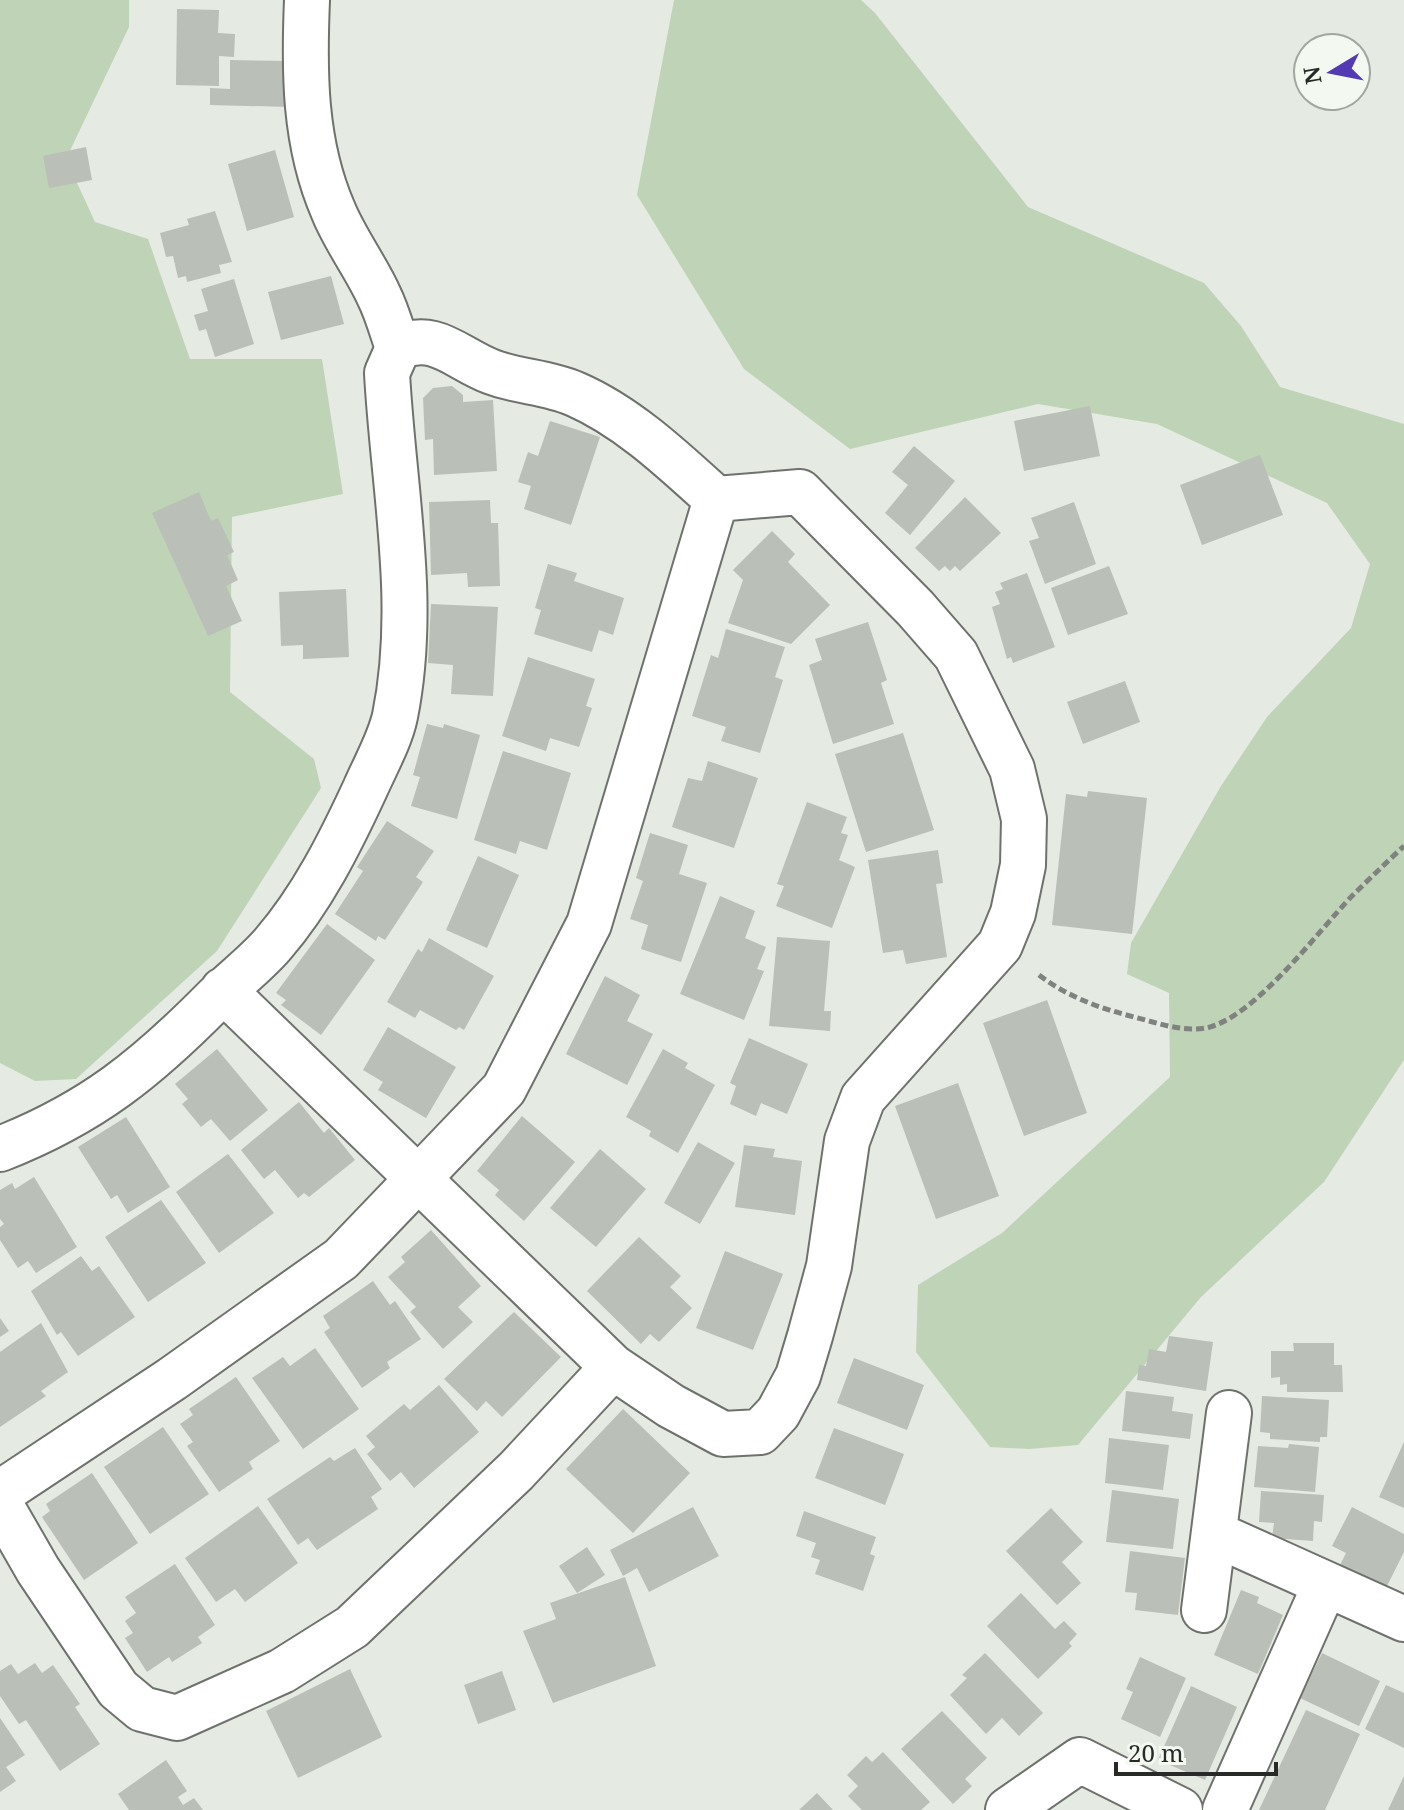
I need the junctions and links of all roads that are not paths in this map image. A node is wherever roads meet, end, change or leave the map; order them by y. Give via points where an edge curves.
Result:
1 (307, 0) edge
2 (398, 348) junction
3 (716, 499) junction
4 (223, 990) junction
5 (0, 1149) edge
6 (421, 1178) junction
7 (613, 1367) junction
8 (1229, 1413) dead end
9 (0, 1493) edge
10 (0, 1504) edge
11 (1215, 1534) junction
12 (1325, 1585) junction
13 (1204, 1610) dead end
14 (1404, 1619) edge
15 (1008, 1810) edge
16 (1180, 1810) edge
17 (1225, 1810) edge

1 - 2 street via 304,59 318,166 333,211 381,298
2 - 3 street via 415,339 435,343 494,374 575,394 635,431
2 - 4 street via 387,373 404,605 394,719 344,836 311,891 272,945
3 - 6 street via 589,924 504,1089
3 - 7 street via 800,492 956,655 1012,769 1024,819 1023,865 1000,945 863,1098 847,1141 829,1266 798,1376 778,1413 760,1432 723,1434
4 - 5 street via 176,1039 109,1095
4 - 6 street
6 - 7 street
6 - 9 street via 341,1259
7 - 10 street via 516,1471 352,1627 282,1671 177,1718 142,1709 118,1689
8 - 11 street
11 - 12 street
11 - 13 street
12 - 14 street
12 - 17 street
15 - 16 street via 1080,1760

